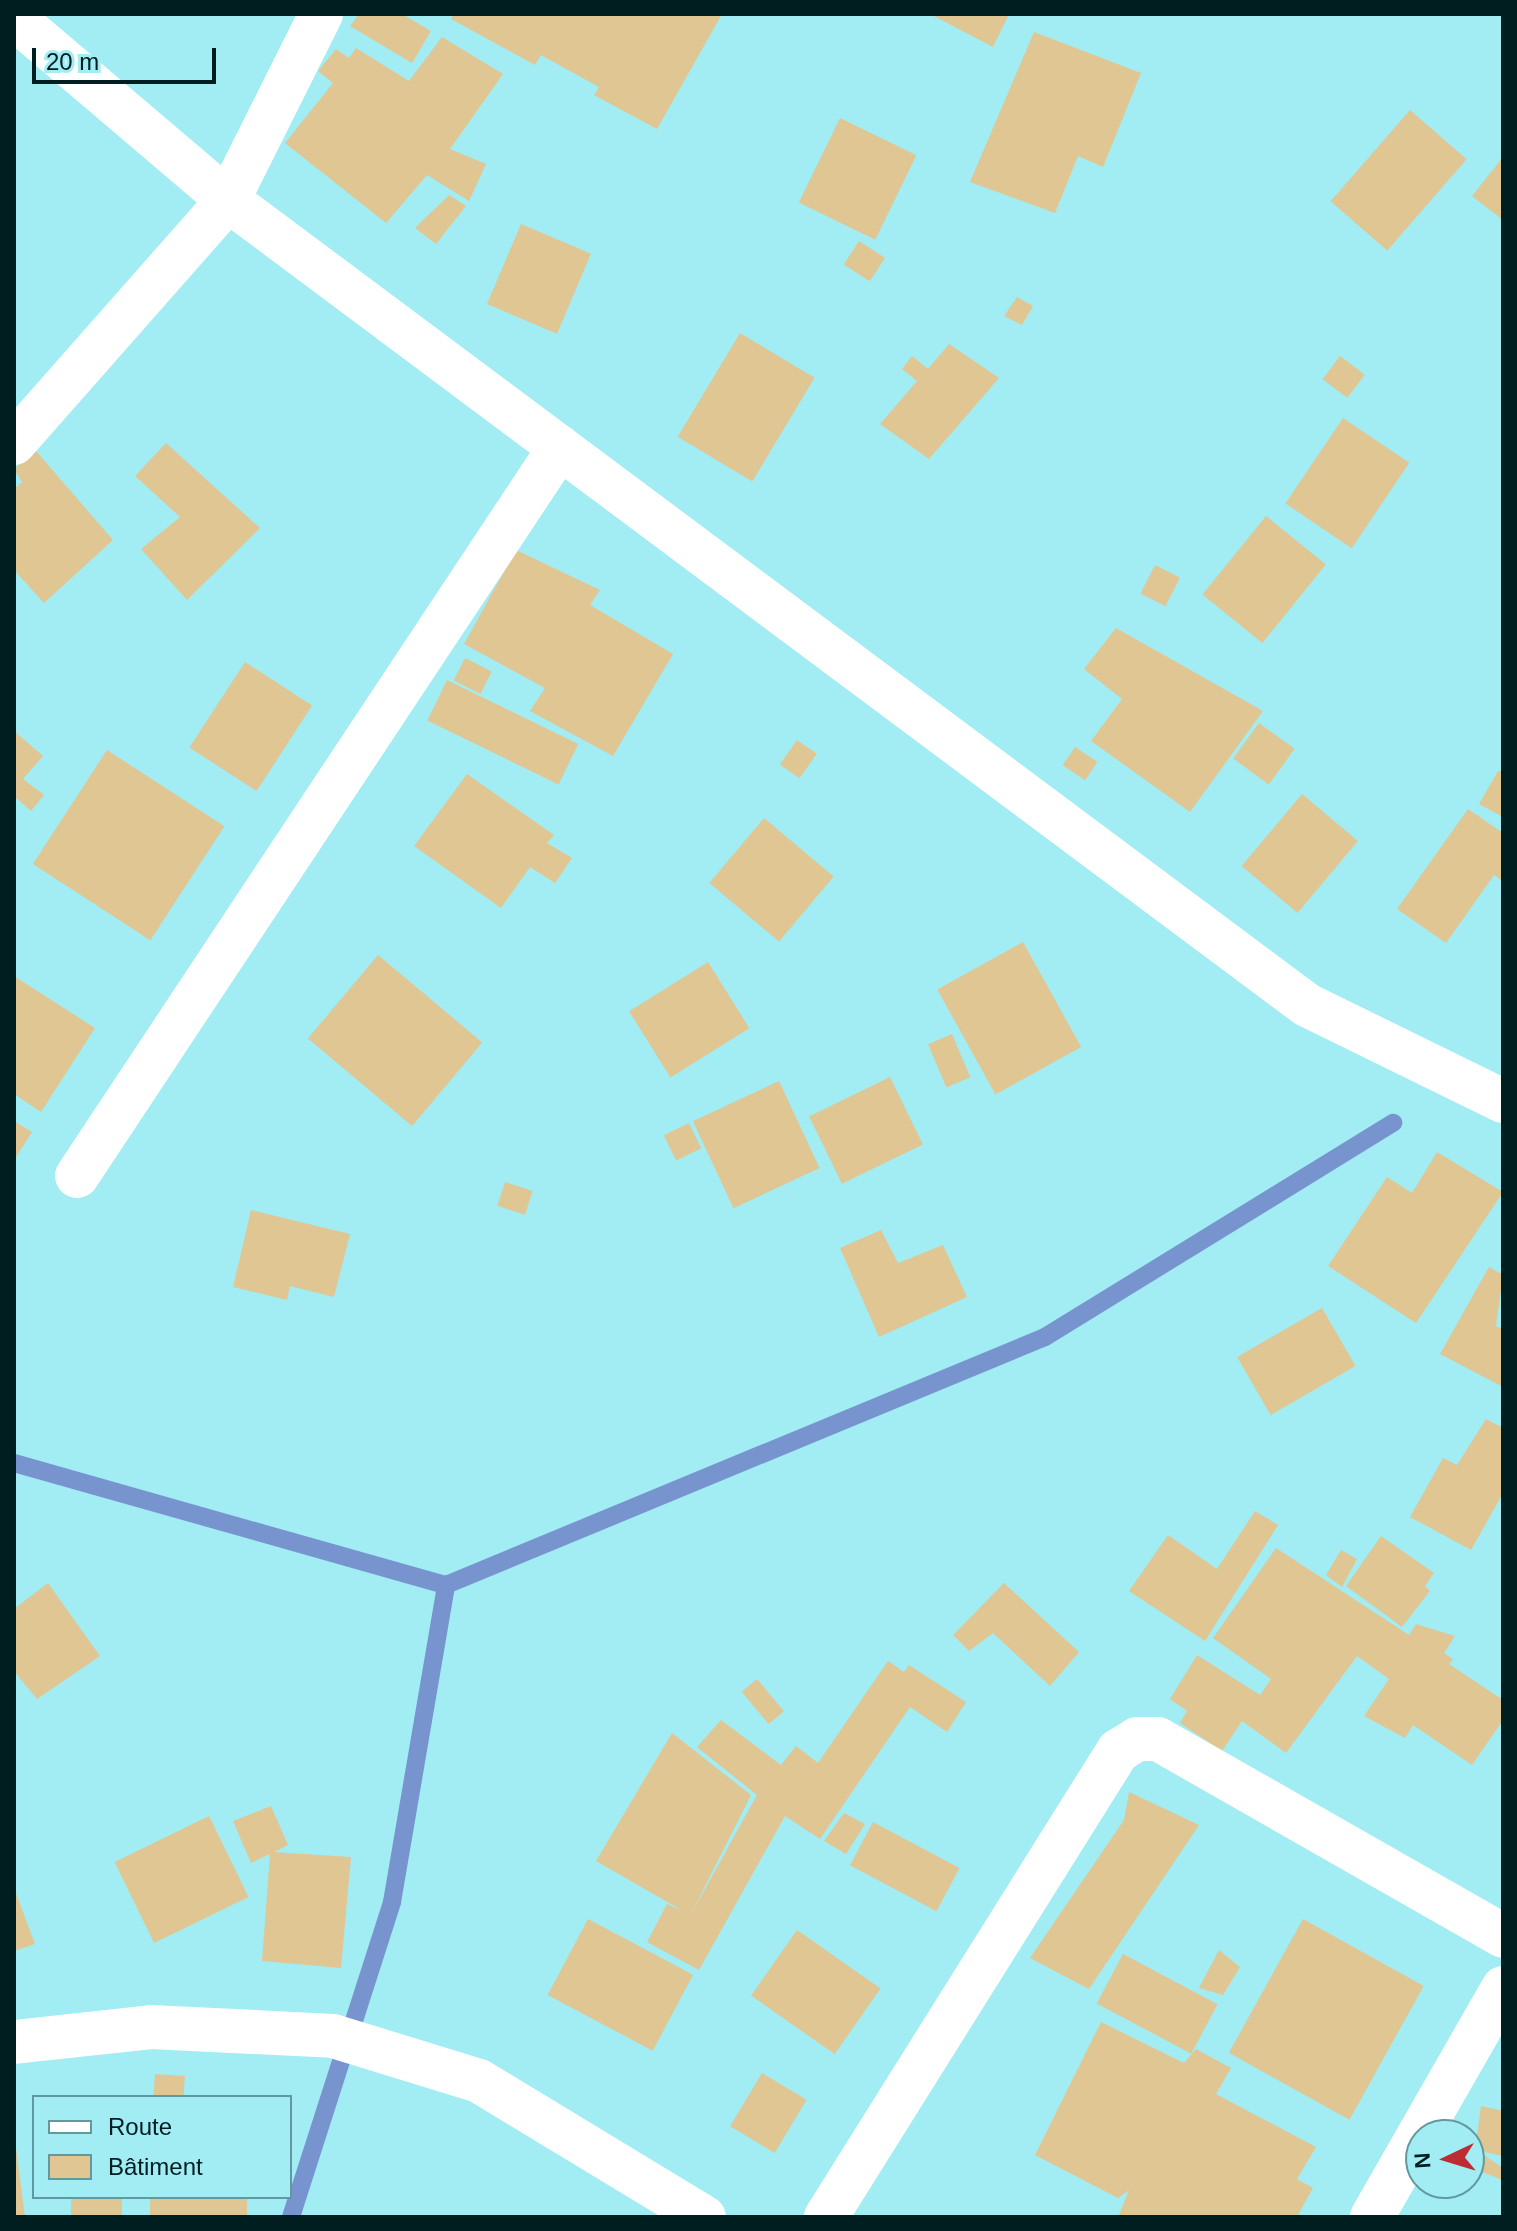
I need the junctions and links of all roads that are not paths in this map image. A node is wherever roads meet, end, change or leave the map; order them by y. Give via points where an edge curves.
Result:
1 (321, 14) edge
2 (14, 18) edge
3 (228, 200) junction
4 (14, 443) edge
5 (560, 447) junction
6 (1503, 1101) edge
7 (77, 1176) dead end
8 (1503, 1936) edge
9 (1503, 1988) edge
10 (14, 2042) edge
11 (704, 2217) edge
12 (826, 2217) edge
13 (1372, 2217) edge

1 - 3 street
2 - 3 street
3 - 4 street
3 - 5 street
5 - 6 street via 1307,1005
5 - 7 street
8 - 12 street via 1158,1739 1137,1739 1118,1751
9 - 13 street
10 - 11 street via 151,2027 333,2036 479,2081

